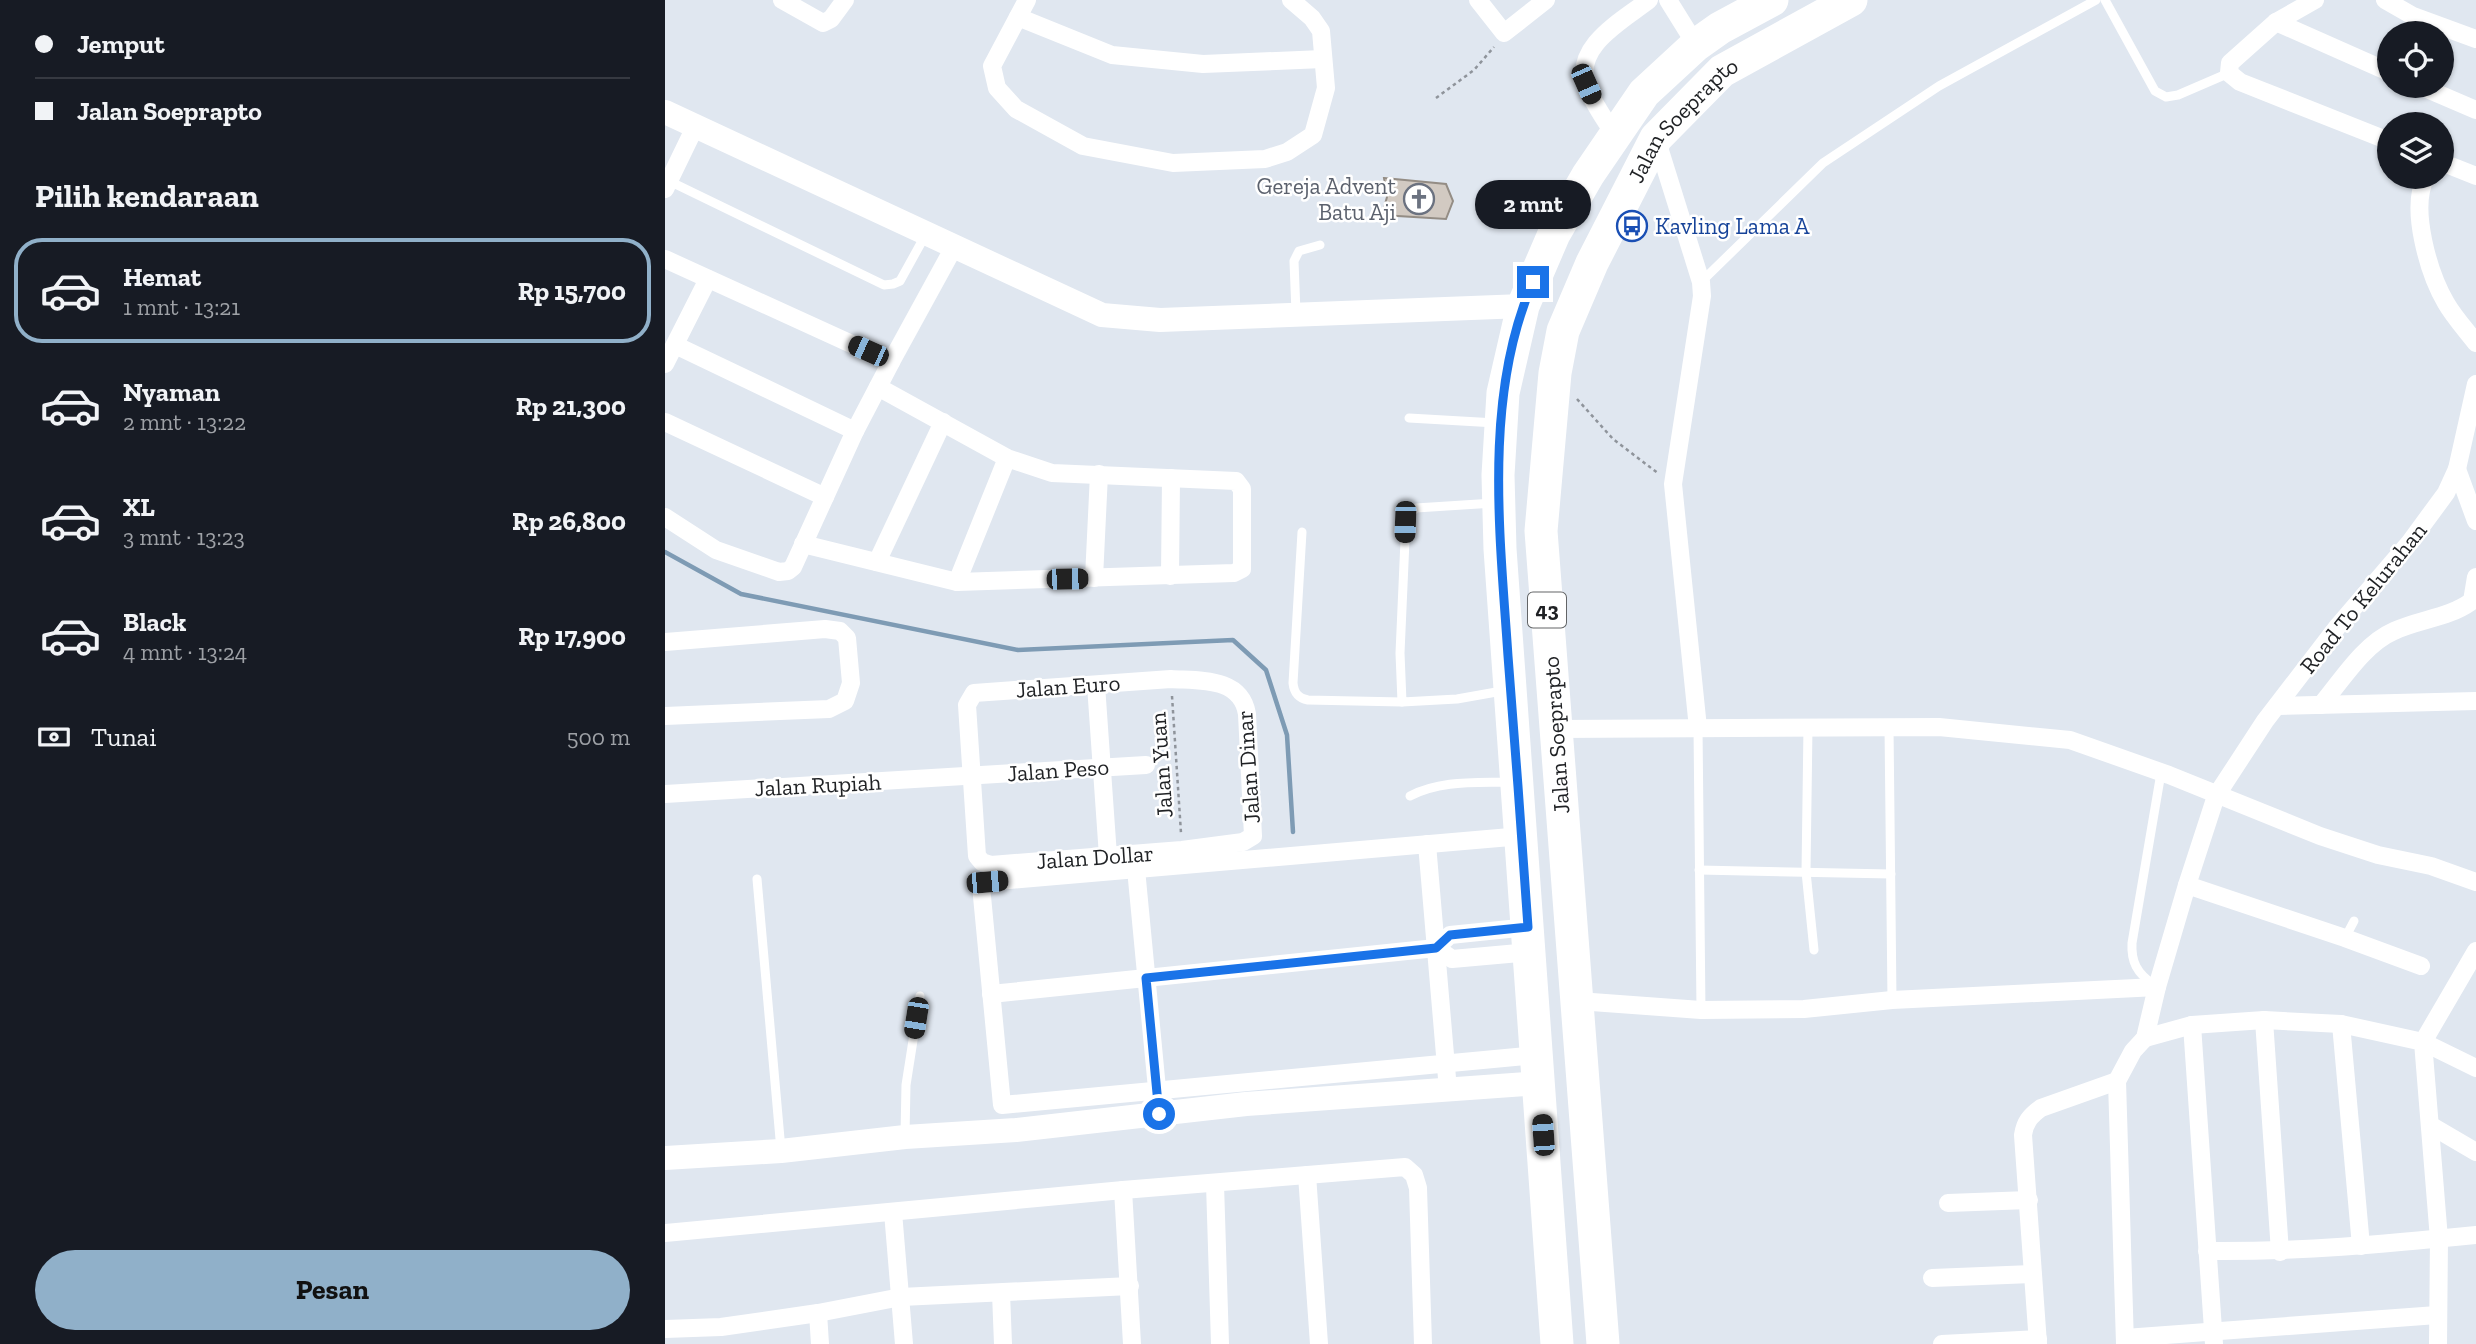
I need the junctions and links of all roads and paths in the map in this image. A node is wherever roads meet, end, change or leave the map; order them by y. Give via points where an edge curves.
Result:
1 (782, 0) edge
2 (845, 0) edge
3 (1027, 0) edge
4 (1291, 0) edge
5 (1478, 0) edge
6 (1546, 0) edge
7 (1649, 0) edge
8 (1668, 0) edge
9 (1772, 0) edge
10 (1851, 0) edge
11 (2096, 0) edge
12 (2105, 0) edge
13 (2315, 0) edge
14 (2382, 1) edge
15 (1018, 17) junction
16 (2276, 22) junction
17 (1504, 33) junction
18 (2476, 39) edge
19 (1696, 45) junction
20 (1323, 58) junction
21 (2377, 67) edge
22 (2229, 73) junction
23 (1436, 98) dead end
24 (2448, 98) edge
25 (2476, 110) edge
26 (665, 112) edge
27 (695, 127) junction
28 (1615, 135) junction
29 (2377, 136) edge
30 (1656, 138) junction
31 (2454, 167) edge
32 (2476, 176) edge
33 (666, 183) edge
34 (2422, 189) edge
35 (926, 234) junction
36 (1320, 245) dead end
37 (954, 247) junction
38 (665, 259) edge
39 (708, 279) junction
40 (1701, 282) junction
41 (1523, 306) junction
42 (1296, 315) junction
43 (2476, 343) edge
44 (675, 345) junction
45 (891, 362) junction
46 (665, 365) edge
47 (1555, 373) junction
48 (2476, 384) edge
49 (878, 387) junction
50 (1409, 418) dead end
51 (665, 422) edge
52 (943, 422) junction
53 (1501, 423) junction
54 (855, 431) junction
55 (2470, 438) edge
56 (1007, 458) junction
57 (2456, 469) junction
58 (1099, 474) junction
59 (1171, 478) junction
60 (1673, 484) junction
61 (825, 497) junction
62 (1499, 502) junction
63 (665, 517) edge
64 (2476, 521) edge
65 (1302, 531) dead end
66 (803, 544) junction
67 (877, 562) junction
68 (1170, 576) junction
69 (1094, 578) junction
70 (957, 582) junction
71 (2476, 586) edge
72 (665, 642) edge
73 (1171, 679) junction
74 (1096, 685) junction
75 (1511, 690) junction
76 (1243, 699) joint
77 (2476, 701) edge
78 (1402, 702) junction
79 (2321, 705) junction
80 (2277, 706) junction
81 (665, 716) edge
82 (1808, 727) junction
83 (1889, 727) junction
84 (1698, 728) junction
85 (1556, 729) junction
86 (1146, 765) dead end
87 (1102, 768) junction
88 (2161, 773) junction
89 (971, 776) junction
90 (1518, 782) junction
91 (665, 794) edge
92 (1410, 796) dead end
93 (2216, 796) junction
94 (1253, 836) joint
95 (1522, 836) junction
96 (1427, 844) junction
97 (1182, 850) junction
98 (1108, 856) junction
99 (1136, 869) junction
100 (1699, 870) junction
101 (1806, 872) junction
102 (1891, 874) junction
103 (757, 878) dead end
104 (2476, 882) edge
105 (2187, 885) junction
106 (2354, 920) dead end
107 (2345, 938) junction
108 (1529, 940) junction
109 (1436, 948) junction
110 (1814, 950) dead end
111 (2476, 951) edge
112 (2421, 966) dead end
113 (2470, 977) edge
114 (1146, 978) junction
115 (2157, 987) junction
116 (991, 995) junction
117 (920, 996) dead end
118 (1892, 1000) junction
119 (1578, 1001) junction
120 (1701, 1010) junction
121 (2264, 1020) junction
122 (2341, 1024) junction
123 (2192, 1025) junction
124 (2145, 1038) junction
125 (2423, 1042) junction
126 (1446, 1063) junction
127 (2476, 1068) edge
128 (1538, 1069) junction
129 (2117, 1081) junction
130 (1448, 1090) junction
131 (1158, 1102) junction
132 (2430, 1125) junction
133 (905, 1137) junction
134 (781, 1151) junction
135 (2476, 1152) edge
136 (665, 1158) edge
137 (1307, 1175) junction
138 (1215, 1184) junction
139 (1123, 1190) junction
140 (2029, 1200) junction
141 (1948, 1203) dead end
142 (893, 1212) junction
143 (665, 1233) edge
144 (2476, 1235) edge
145 (2439, 1238) junction
146 (2361, 1246) junction
147 (2207, 1251) junction
148 (2280, 1252) junction
149 (2032, 1274) junction
150 (1932, 1278) dead end
151 (1130, 1286) junction
152 (1001, 1293) junction
153 (901, 1297) junction
154 (818, 1313) junction
155 (2437, 1315) junction
156 (665, 1329) edge
157 (722, 1335) edge
158 (2213, 1338) edge
159 (2038, 1341) edge
160 (2125, 1341) edge
161 (820, 1344) edge
162 (904, 1344) edge
163 (1003, 1344) edge
164 (1132, 1344) edge
165 (1220, 1344) edge
166 (1319, 1344) edge
167 (1423, 1344) edge
168 (1557, 1344) edge
169 (1603, 1344) edge
170 (1942, 1344) edge
171 (2438, 1344) edge

1 - 2 street via 823,23
3 - 15 street
4 - 20 street via 1321,31
5 - 17 street
6 - 17 street
7 - 28 street via 1595,43 1585,59 1586,84
8 - 19 street
9 - 19 highway, Jalan Soeprapto / 43
10 - 30 highway, Jalan Soeprapto / 43 via 1722,71
11 - 40 lane via 1939,86 1823,163
12 - 22 lane via 2155,91 2166,97 2178,95
13 - 16 street
14 - 18 street
15 - 20 street via 1112,55 1203,64
15 - 20 street via 992,66 997,88 1016,109 1083,146 1173,163 1265,159 1287,152 1313,135 1326,88
16 - 21 street
16 - 22 street via 2230,63
17 - 23 path via 1474,70
19 - 28 highway, Jalan Soeprapto / 43 via 1644,93
22 - 29 street via 2240,82
24 - 25 street
26 - 27 street
27 - 33 street
27 - 35 street
28 - 41 highway, Jalan Soeprapto / 43 via 1555,234
30 - 40 street
30 - 47 highway, Jalan Soeprapto / 43 via 1592,262 1563,331
31 - 32 street
33 - 35 lane via 884,285 900,281
34 - 43 street via 2419,209 2430,264 2446,303
35 - 37 street
36 - 42 lane via 1299,251 1294,261
37 - 42 street via 1102,316 1160,320
37 - 45 street
38 - 39 street
39 - 44 street
39 - 45 street
40 - 60 street
41 - 42 street
41 - 53 highway, Jalan Soeprapto / 43 via 1503,393
44 - 46 street
44 - 54 street
45 - 49 street
47 - 60 path via 1613,439
47 - 85 highway, Jalan Soeprapto / 43 via 1541,531
48 - 55 street, Road To Kelurahan
49 - 52 street
49 - 54 street
50 - 53 lane
51 - 61 street
52 - 56 street
52 - 67 street
53 - 62 highway, Jalan Soeprapto / 43
54 - 61 street
55 - 57 street, Road To Kelurahan
56 - 58 street via 1052,473
56 - 70 street
57 - 64 street
57 - 80 street, Road To Kelurahan via 2446,492 2410,542
58 - 59 street
58 - 69 street
59 - 68 street
59 - 68 street via 1239,482 1243,566 1234,573
60 - 84 street
61 - 66 street
62 - 75 highway, Jalan Soeprapto / 43
62 - 78 lane via 1416,508 1408,514 1400,653
63 - 66 street via 716,550 779,572 793,567
65 - 78 lane via 1296,694 1308,700
66 - 67 street
67 - 70 street
68 - 69 street
69 - 70 street
71 - 79 street via 2472,601 2464,607 2394,631 2371,646
72 - 81 street via 840,631 847,638 851,683 845,701 829,709
73 - 74 street, Jalan Euro
73 - 76 street, Jalan Euro via 1214,682 1237,691
73 - 97 path, Jalan Yuan
74 - 87 street
74 - 89 street, Jalan Euro via 974,693 967,705
75 - 78 lane
75 - 90 highway, Jalan Soeprapto / 43
76 - 94 street, Jalan Dinar
77 - 79 street
79 - 80 street
80 - 93 street, Road To Kelurahan
82 - 83 street
82 - 84 street
82 - 101 lane
83 - 88 street via 1939,727 2070,740
83 - 102 lane
84 - 85 street
84 - 100 lane
85 - 119 highway, Jalan Soeprapto / 43
86 - 87 street, Jalan Peso
87 - 89 street, Jalan Peso
87 - 98 street
88 - 93 street
88 - 115 lane via 2131,959 2141,976
89 - 91 street, Jalan Rupiah
89 - 98 street, Jalan Dollar via 977,856 984,863
90 - 92 lane via 1446,784
90 - 95 highway, Jalan Soeprapto / 43
93 - 104 street via 2366,851
93 - 105 street, Road To Kelurahan
94 - 97 street, Jalan Dollar via 1243,842
95 - 96 street
95 - 108 highway, Jalan Soeprapto / 43
96 - 99 street
96 - 109 street
97 - 98 street, Jalan Dollar
99 - 114 street
99 - 116 street via 981,886
100 - 101 lane
100 - 120 lane
101 - 102 lane
101 - 110 lane
102 - 118 lane
103 - 134 lane
105 - 107 street
105 - 115 street, Road To Kelurahan
106 - 107 lane
107 - 112 street
108 - 109 street via 1450,935
108 - 109 street via 1452,959
108 - 128 highway, Jalan Soeprapto / 43
109 - 114 street
109 - 126 street
111 - 113 street
113 - 125 street
114 - 116 street
114 - 131 street
115 - 118 street
115 - 124 street, Road To Kelurahan
116 - 131 street via 1002,1105
117 - 133 lane via 906,1085
118 - 120 street via 1804,1009
119 - 120 street
119 - 169 highway, Jalan Soeprapto / 43
121 - 122 street
121 - 123 street
121 - 148 street
122 - 125 street
122 - 146 street
123 - 124 street
123 - 147 street
124 - 129 street
125 - 127 street
125 - 132 street
126 - 128 street
126 - 130 street
126 - 131 street
128 - 130 street
128 - 168 highway, Jalan Soeprapto / 43
129 - 140 street via 2031,1115 2023,1135
129 - 160 street
130 - 131 street via 1246,1104
131 - 133 street via 1016,1130
132 - 135 street
132 - 145 street
133 - 134 street
134 - 136 street
137 - 138 street
137 - 166 street
137 - 167 street via 1405,1167 1414,1175
138 - 139 street
138 - 165 street
139 - 142 street
139 - 151 street
140 - 141 street
140 - 149 street
142 - 143 street
142 - 153 street
144 - 145 street
145 - 146 street
145 - 155 street
146 - 148 street
147 - 148 street
147 - 158 street
149 - 150 street
149 - 159 street
151 - 152 street
151 - 164 street
152 - 153 street
152 - 163 street
153 - 154 street
153 - 162 street
154 - 157 street
154 - 161 street
155 - 158 street
155 - 171 street
156 - 157 street
158 - 160 street
159 - 170 street

